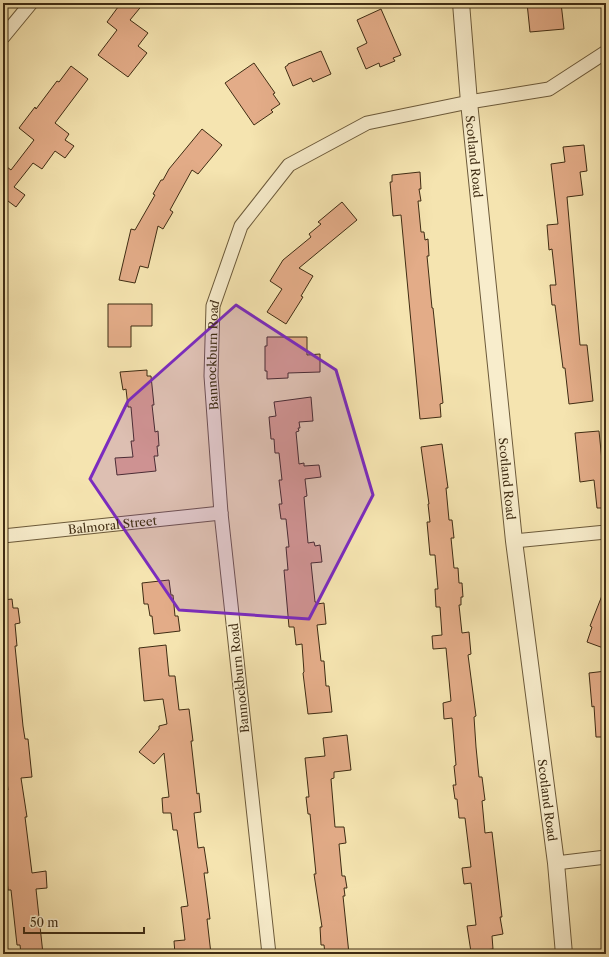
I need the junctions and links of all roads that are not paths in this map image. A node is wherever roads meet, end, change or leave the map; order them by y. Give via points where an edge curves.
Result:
1 (31, 3) edge
2 (461, 3) edge
3 (4, 34) edge
4 (606, 52) edge
5 (468, 102) junction
6 (221, 513) junction
7 (606, 532) edge
8 (3, 536) edge
9 (514, 541) junction
10 (606, 857) edge
11 (556, 863) junction
12 (269, 954) edge
13 (564, 954) edge

1 - 3 street
2 - 5 street, Scotland Road
4 - 5 street, Bannockburn Road via 549,89
5 - 6 street, Bannockburn Road via 367,124 290,165 241,226 213,306 210,376
5 - 9 street, Scotland Road
6 - 8 street, Balmoral Street
6 - 12 street, Bannockburn Road
7 - 9 street
9 - 11 street, Scotland Road
10 - 11 street
11 - 13 street, Scotland Road

